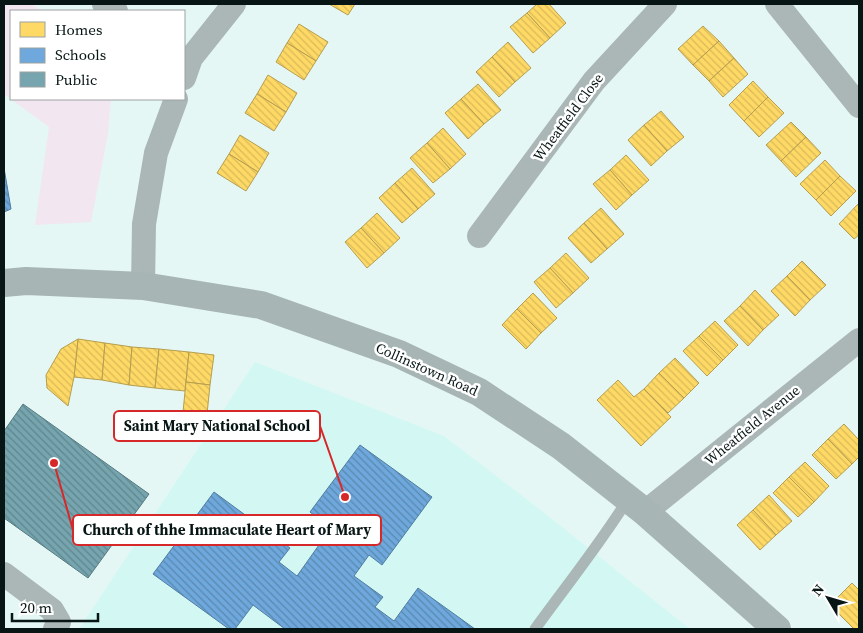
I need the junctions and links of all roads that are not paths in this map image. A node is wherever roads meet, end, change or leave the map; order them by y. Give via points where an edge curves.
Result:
1 (234, 4) edge
2 (665, 4) edge
3 (777, 4) edge
4 (186, 63) edge
5 (176, 100) edge
6 (859, 106) edge
7 (478, 236) dead end
8 (4, 283) edge
9 (144, 286) junction
10 (859, 340) edge
11 (637, 506) junction
12 (4, 574) edge
13 (55, 629) edge
14 (535, 629) edge
15 (777, 629) edge

1 - 4 street
2 - 7 street, Wheatfield Close via 594,81
3 - 6 street
5 - 9 street via 156,153 144,224
8 - 9 street, Collinstown Road
9 - 11 street, Collinstown Road via 261,305 399,354 479,392 561,446
10 - 11 street, Wheatfield Avenue
11 - 14 lane via 584,561
11 - 15 street, Collinstown Road
12 - 13 street via 52,610 59,622

